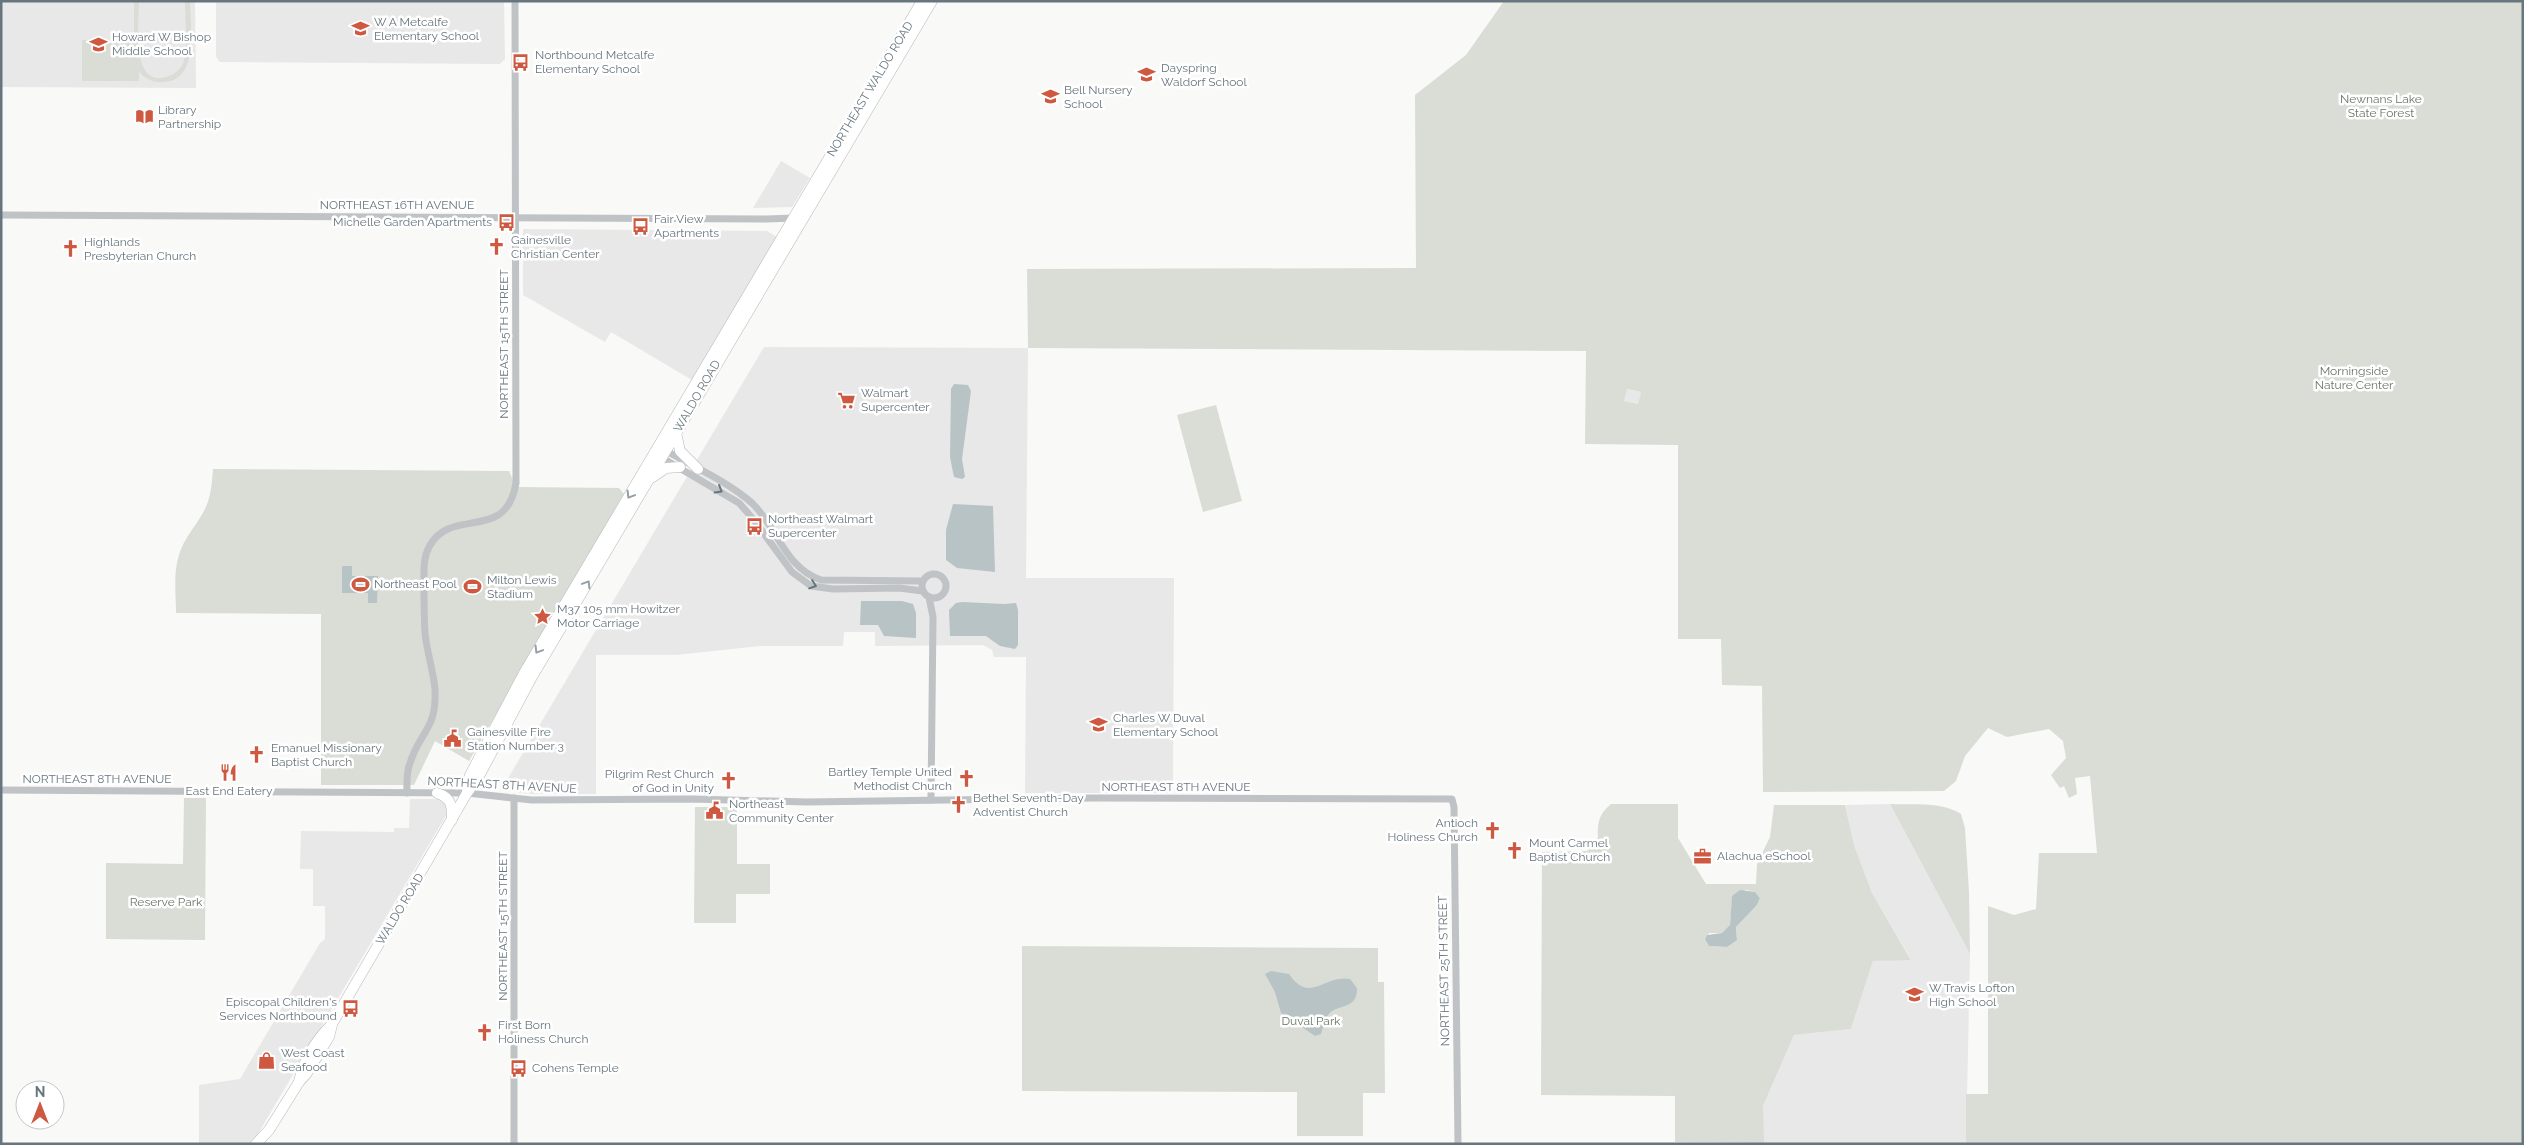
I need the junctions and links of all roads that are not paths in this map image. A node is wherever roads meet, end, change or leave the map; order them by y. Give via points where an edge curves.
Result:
1 (515, 1) edge
2 (922, 1) edge
3 (932, 1) edge
4 (818, 177) joint
5 (1, 215) edge
6 (515, 217) junction
7 (800, 218) junction
8 (676, 433) junction
9 (660, 452) junction
10 (680, 467) junction
11 (698, 469) junction
12 (648, 481) junction
13 (772, 536) junction
14 (923, 581) junction
15 (922, 591) junction
16 (933, 597) junction
17 (1, 790) edge
18 (407, 793) junction
19 (437, 793) junction
20 (467, 793) junction
21 (514, 798) junction
22 (1452, 799) joint
23 (931, 800) junction
24 (452, 821) junction
25 (269, 1130) junction
26 (256, 1144) edge
27 (265, 1144) edge
28 (514, 1144) edge
29 (1458, 1144) edge

1 - 6 street, NORTHEAST 15TH STREET
2 - 4 highway, NORTHEAST WALDO ROAD
3 - 7 highway, WALDO ROAD
4 - 7 highway, WALDO ROAD
5 - 6 street, NORTHEAST 16TH AVENUE
6 - 7 street, NORTHEAST 16TH AVENUE
6 - 18 street, NORTHEAST 15TH STREET via 514,494 500,514 484,522 447,528 437,536 426,554 425,634 435,705 429,729 410,761
7 - 8 highway, WALDO ROAD
7 - 9 highway, WALDO ROAD
8 - 9 highway, WALDO ROAD
8 - 11 highway via 680,452
9 - 10 street
9 - 11 street
9 - 12 highway, WALDO ROAD
9 -> 20 highway, WALDO ROAD via 489,736 470,775
10 - 12 highway via 666,468
10 -> 13 street via 739,503
11 - 13 street via 748,500
20 -> 12 highway, WALDO ROAD
13 - 14 street via 798,568 820,580
13 -> 15 street via 792,572 812,586
14 - 15 street
14 - 16 street via 930,575 943,578 945,590
15 - 16 street
16 - 23 street
17 - 18 street, NORTHEAST 8TH AVENUE
18 - 19 street, NORTHEAST 8TH AVENUE
19 - 20 street, NORTHEAST 8TH AVENUE
19 - 24 highway via 450,802
20 - 21 street, NORTHEAST 8TH AVENUE
20 - 24 highway, WALDO ROAD
21 - 23 street, NORTHEAST 8TH AVENUE via 807,802
21 - 28 street, NORTHEAST 15TH STREET
22 - 23 street, NORTHEAST 8TH AVENUE
22 - 29 street, NORTHEAST 25TH STREET
24 - 25 highway, WALDO ROAD via 332,1024 322,1034
25 - 26 highway, WALDO ROAD
25 - 27 highway, WALDO ROAD

